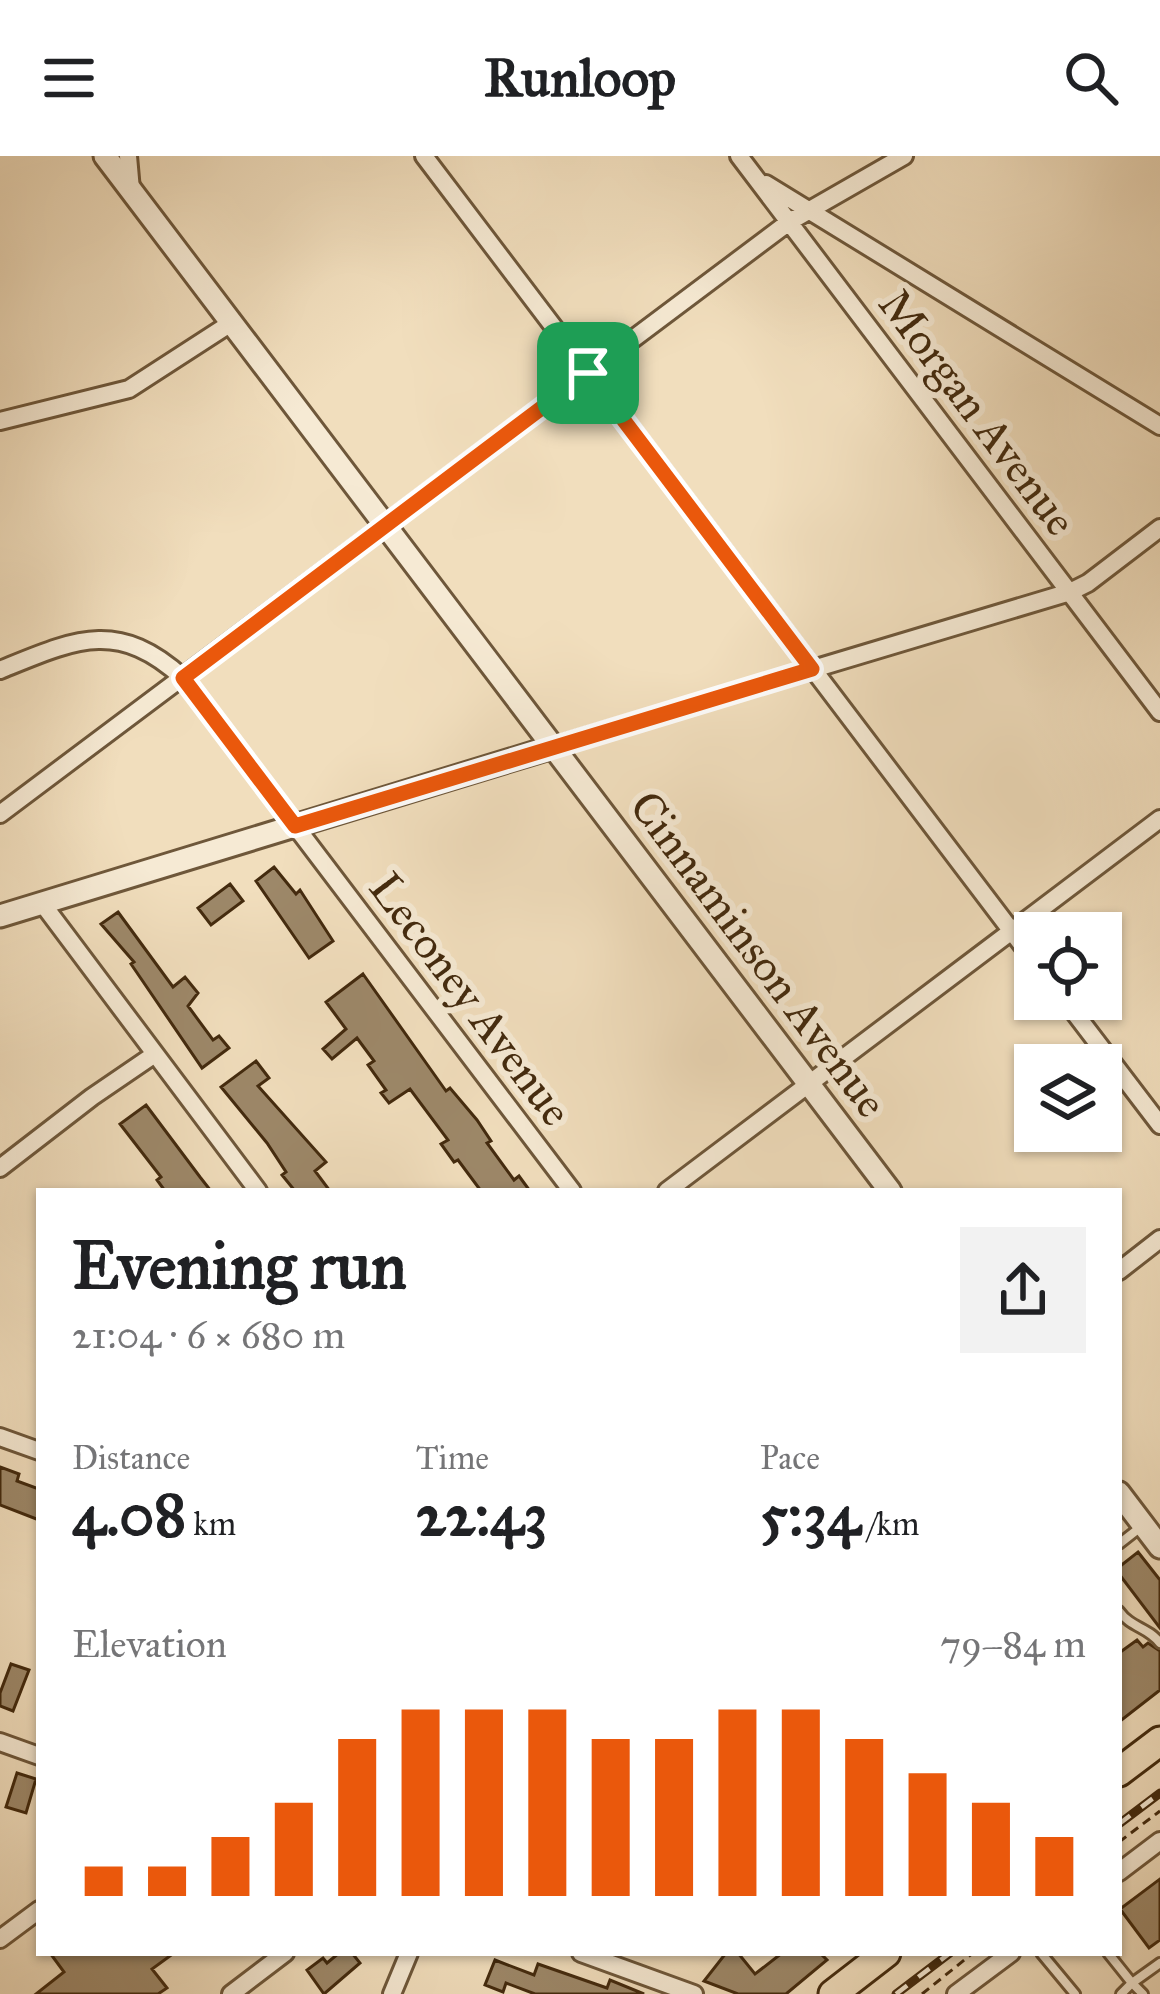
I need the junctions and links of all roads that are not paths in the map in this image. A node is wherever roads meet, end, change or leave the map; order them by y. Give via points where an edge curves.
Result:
1 (105, 156) edge
2 (128, 156) edge
3 (424, 156) edge
4 (739, 156) edge
5 (904, 156) edge
6 (755, 177) junction
7 (131, 190) junction
8 (808, 211) junction
9 (789, 222) junction
10 (231, 322) junction
11 (588, 373) junction
12 (0, 421) edge
13 (1160, 426) edge
14 (386, 526) junction
15 (1160, 528) edge
16 (1070, 592) junction
17 (812, 669) junction
18 (0, 670) edge
19 (183, 678) junction
20 (1160, 712) edge
21 (553, 747) junction
22 (0, 814) edge
23 (1160, 818) edge
24 (295, 826) junction
25 (42, 903) junction
26 (0, 916) edge
27 (1011, 931) junction
28 (1014, 935) edge
29 (1080, 1020) edge
30 (155, 1054) junction
31 (808, 1083) junction
32 (1160, 1125) edge
33 (0, 1168) edge
34 (256, 1188) edge
35 (570, 1188) edge
36 (671, 1188) edge
37 (888, 1188) edge
38 (1160, 1239) edge
39 (1122, 1269) edge
40 (0, 1436) edge
41 (36, 1450) edge
42 (1122, 1497) edge
43 (1144, 1525) junction
44 (1122, 1542) edge
45 (1160, 1547) edge
46 (1122, 1615) edge
47 (1160, 1643) edge
48 (1160, 1741) edge
49 (0, 1742) edge
50 (36, 1751) edge
51 (1122, 1770) edge
52 (1160, 1840) edge
53 (1122, 1869) edge
54 (36, 1912) edge
55 (0, 1939) edge
56 (281, 1956) edge
57 (408, 1956) edge
58 (589, 1956) edge
59 (882, 1956) edge
60 (1007, 1956) edge
61 (1043, 1956) edge
62 (1110, 1956) edge
63 (1160, 1963) edge
64 (1132, 1983) junction
65 (231, 1994) edge
66 (392, 1994) edge
67 (694, 1994) edge
68 (833, 1994) edge
69 (956, 1994) edge
70 (1075, 1994) edge
71 (1121, 1994) edge
72 (1143, 1994) edge

1 - 7 street, Cinnaminson Avenue
2 - 7 street
3 - 11 street
4 - 6 street, Morgan Avenue
5 - 8 street
6 - 8 street
6 - 9 street, Morgan Avenue
7 - 10 street, Cinnaminson Avenue
8 - 9 street
8 - 13 street
9 - 11 street
9 - 16 street, Morgan Avenue
10 - 12 street via 129,389
10 - 14 street, Cinnaminson Avenue
11 - 14 street
11 - 17 street
14 - 19 street
14 - 21 street, Cinnaminson Avenue
15 - 16 street
16 - 17 street
16 - 20 street, Morgan Avenue
17 - 21 street
17 - 27 street
18 - 19 street, Leconey Avenue via 70,642 106,638 161,658
19 - 22 street
19 - 24 street, Leconey Avenue
21 - 24 street
21 - 31 street, Cinnaminson Avenue
23 - 27 street
24 - 25 street
24 - 35 street, Leconey Avenue
25 - 26 street
25 - 30 street
27 - 28 street
27 - 31 street
29 - 32 street
30 - 33 street
30 - 34 street
31 - 36 street
31 - 37 street, Cinnaminson Avenue
38 - 39 street
40 - 41 street
42 - 43 street
43 - 44 lane
43 - 45 street
46 - 47 lane
48 - 51 main road
49 - 50 street
52 - 53 street
54 - 55 street
56 - 65 street
57 - 66 street
58 - 67 street
59 - 68 main road
60 - 69 street
61 - 70 lane
62 - 64 lane
63 - 64 lane
64 - 71 lane
64 - 72 lane

